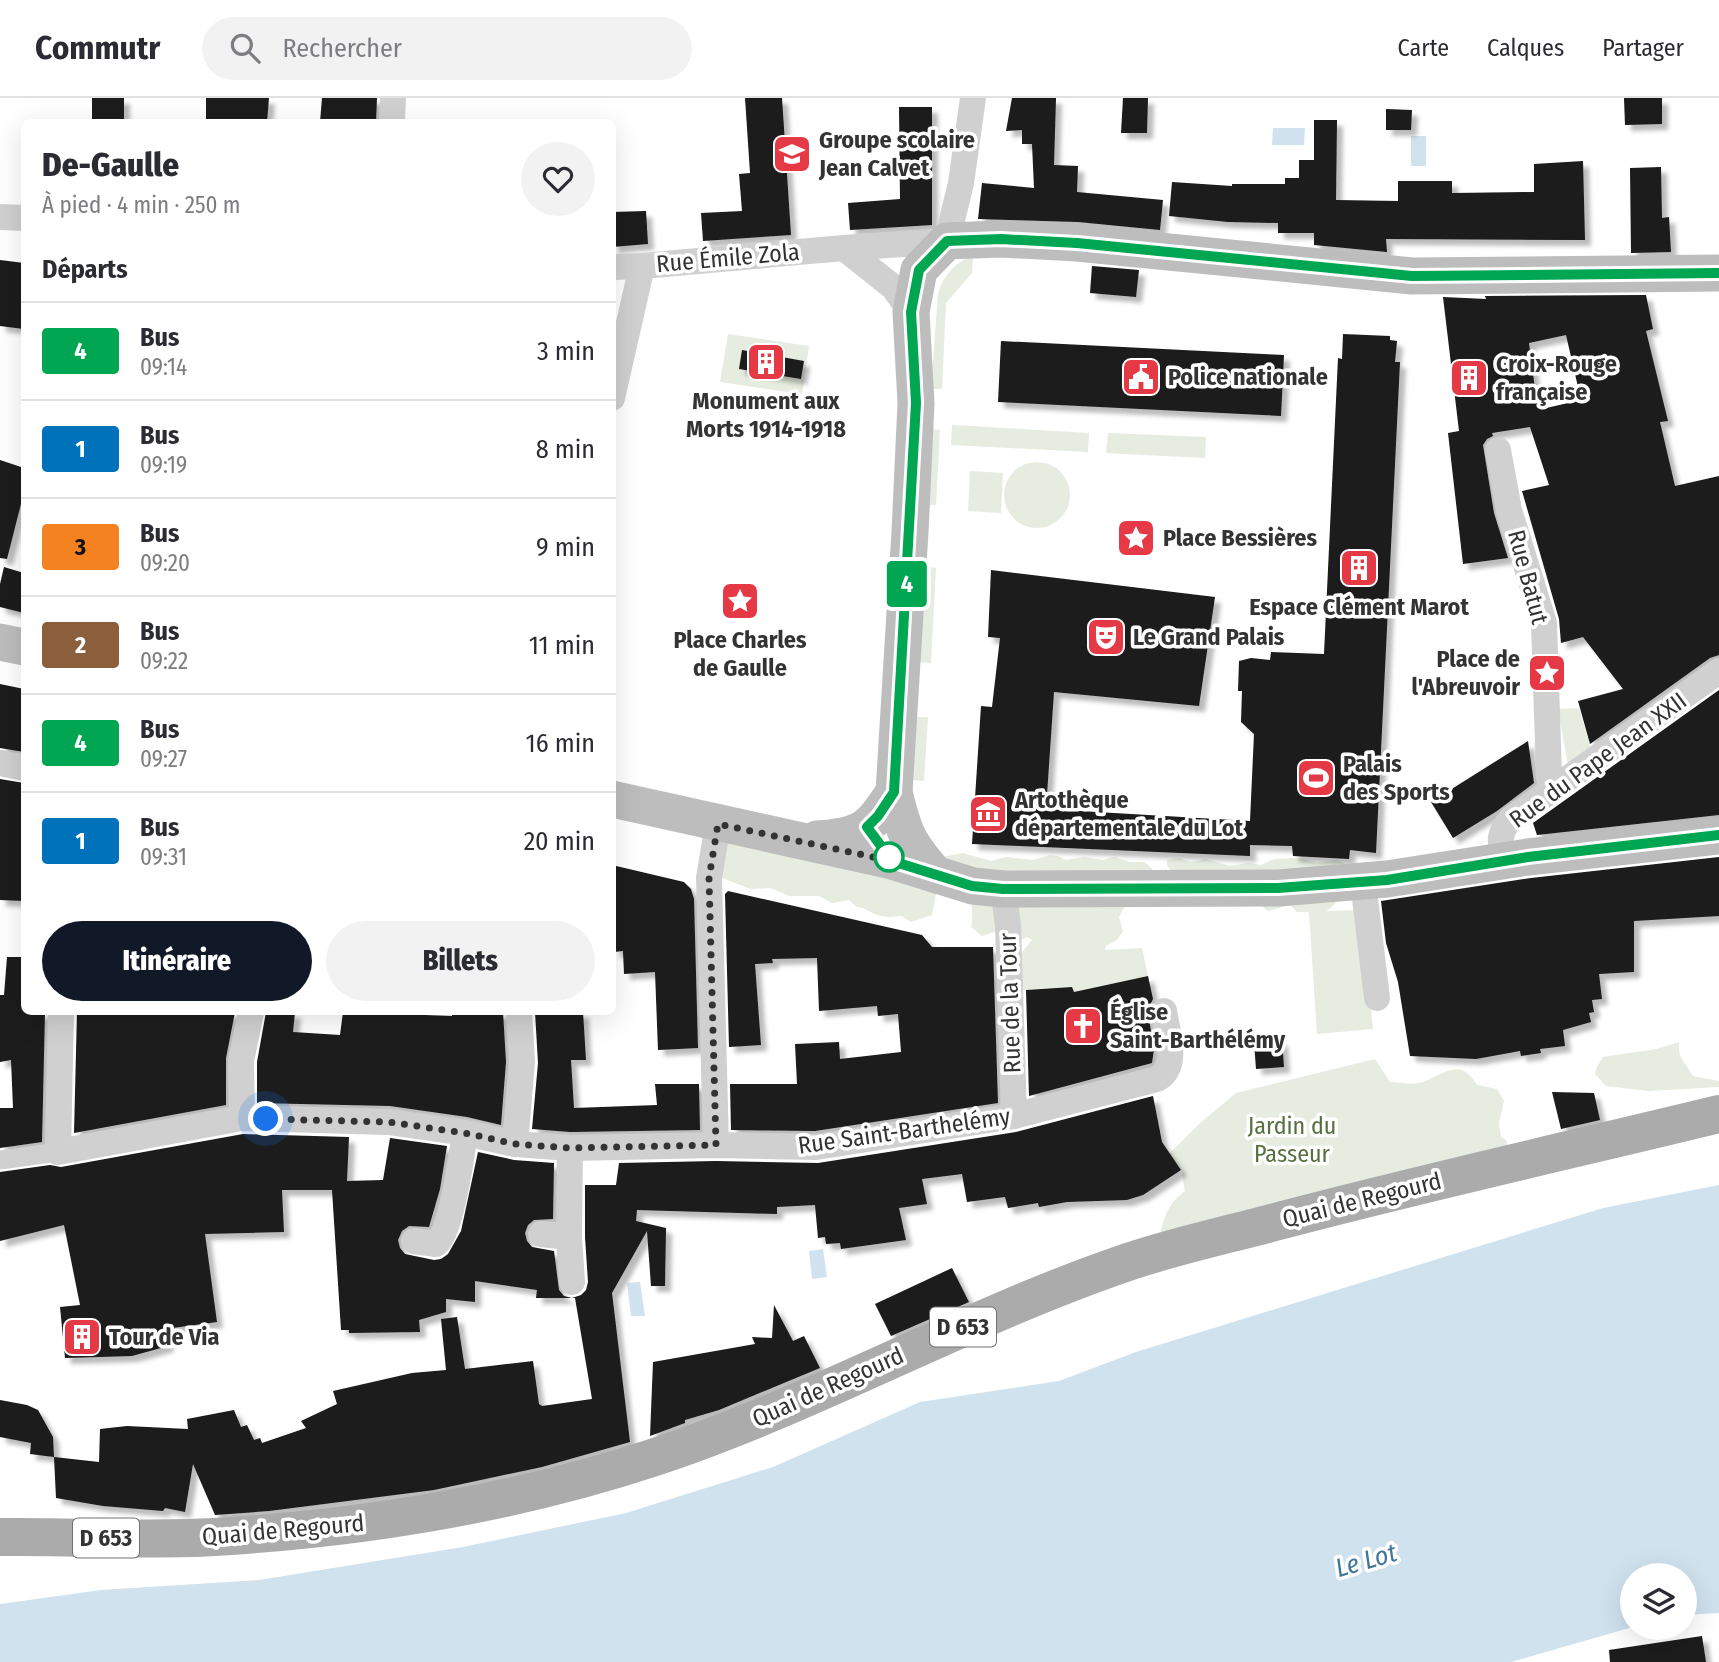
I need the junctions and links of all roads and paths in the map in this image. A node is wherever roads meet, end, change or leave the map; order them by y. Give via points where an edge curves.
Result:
1 (393, 98) edge
2 (973, 98) edge
3 (391, 119) edge
4 (0, 217) edge
5 (21, 218) edge
6 (947, 241) junction
7 (844, 247) junction
8 (642, 266) junction
9 (616, 267) edge
10 (1719, 274) edge
11 (911, 312) junction
12 (616, 380) edge
13 (1498, 450) dead end
14 (0, 642) edge
15 (21, 646) edge
16 (1719, 671) edge
17 (0, 763) edge
18 (21, 767) edge
19 (1552, 790) junction
20 (894, 792) junction
21 (616, 800) edge
22 (718, 824) junction
23 (1719, 836) edge
24 (794, 841) junction
25 (1505, 860) junction
26 (936, 876) junction
27 (1363, 882) junction
28 (1003, 889) junction
29 (1377, 998) dead end
30 (1164, 1012) dead end
31 (61, 1015) edge
32 (250, 1015) edge
33 (519, 1015) edge
34 (1719, 1114) edge
35 (1014, 1116) junction
36 (242, 1118) junction
37 (465, 1133) junction
38 (515, 1144) junction
39 (716, 1145) junction
40 (570, 1148) junction
41 (58, 1152) junction
42 (0, 1160) edge
43 (541, 1234) dead end
44 (569, 1237) junction
45 (414, 1241) dead end
46 (572, 1282) dead end
47 (0, 1537) edge

1 - 3 street
2 - 6 street
4 - 5 street
6 - 7 street, Rue Émile Zola
6 - 10 main road, Rue Émile Zola via 1077,243 1412,276
6 - 11 main road via 919,270
7 - 8 street, Rue Émile Zola
7 - 11 street via 893,287
8 - 9 street, Rue Émile Zola
8 - 12 street
11 - 20 main road via 916,403
13 - 19 street, Rue Batut via 1509,510 1544,623
14 - 15 main road
16 - 19 street, Rue du Pape Jean XXII
17 - 18 street
19 - 25 street, Rue du Pape Jean XXII via 1505,826 1500,834
20 - 24 main road via 873,822 845,837
20 - 26 main road via 912,848
21 - 22 main road
22 - 24 main road
22 - 39 street via 709,878
23 - 25 main road
24 - 26 main road via 892,861
25 - 27 main road
26 - 28 main road
27 - 28 main road via 1278,888
27 - 29 street
28 - 35 street, Rue de la Tour
30 - 35 street, Rue Saint-Barthelémy via 1170,1055 1163,1076
31 - 41 street
32 - 36 street via 241,1060
33 - 38 street via 522,1062
34 - 47 main road, Quai de Regourd / D 653 via 1387,1192 1132,1261 1016,1304 723,1432 526,1494 295,1531 212,1537
35 - 39 street, Rue Saint-Barthelémy via 816,1147
36 - 37 street, Rue Saint-Barthelémy via 388,1122
36 - 41 street, Rue Saint-Barthelémy
37 - 38 street, Rue Saint-Barthelémy
37 - 45 street via 442,1239 436,1244
38 - 40 street, Rue Saint-Barthelémy
39 - 40 street, Rue Saint-Barthelémy
40 - 44 street
41 - 42 street
43 - 44 street
44 - 46 street

